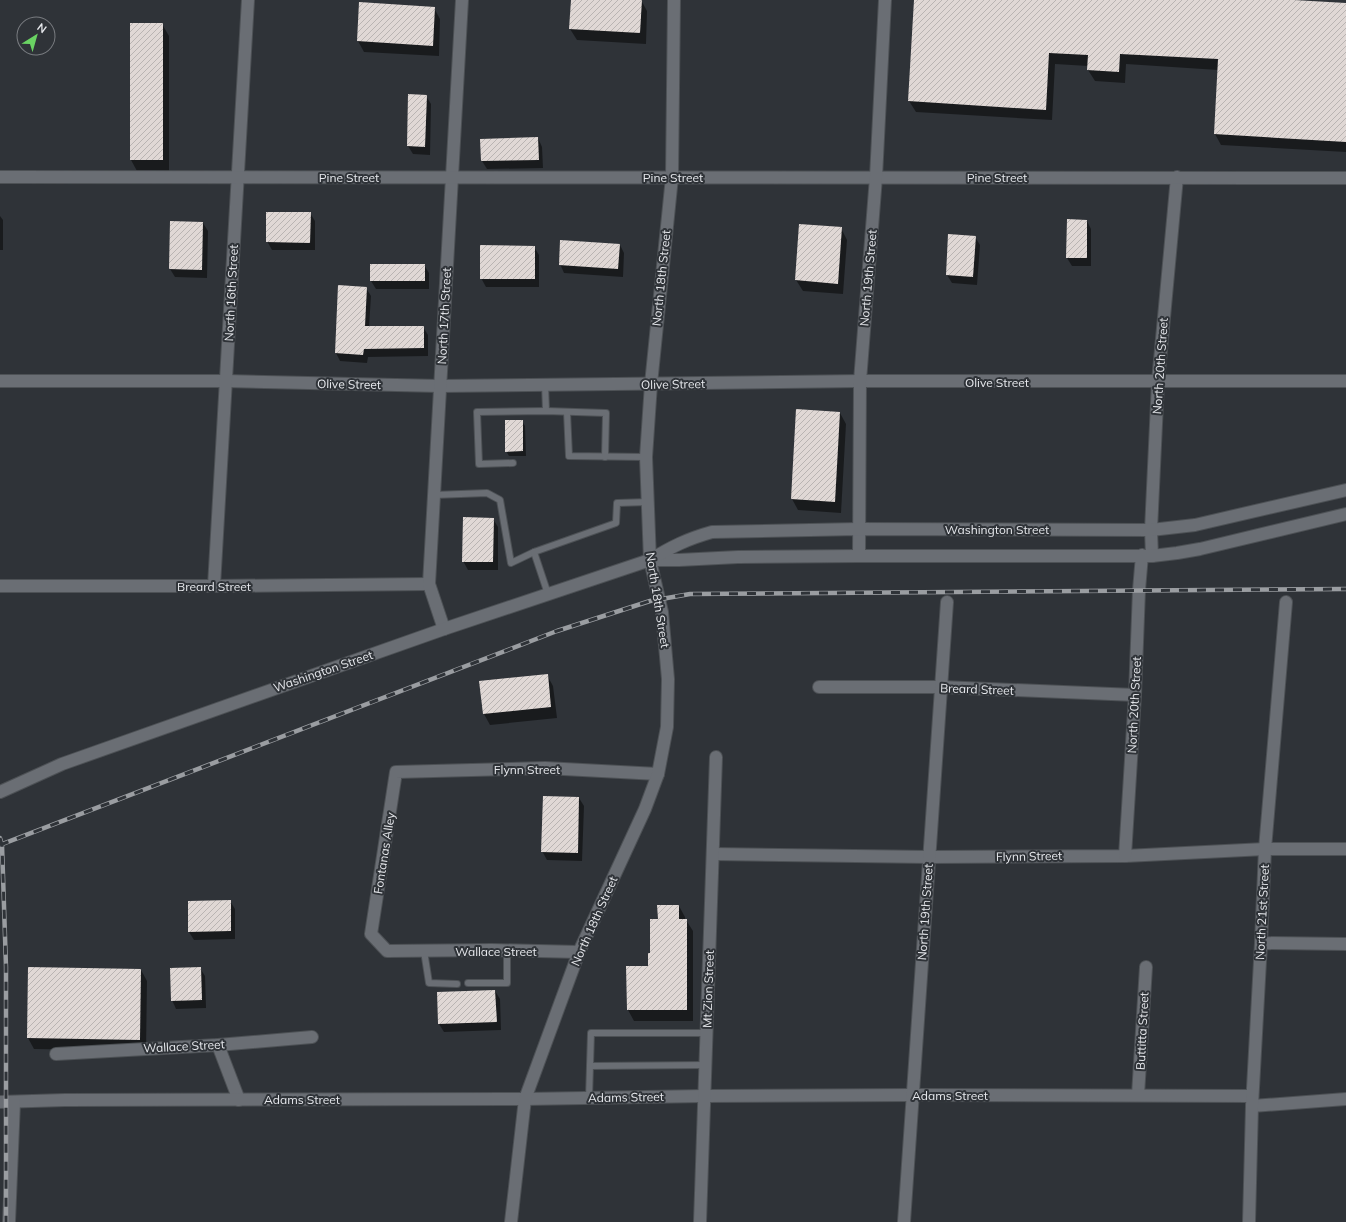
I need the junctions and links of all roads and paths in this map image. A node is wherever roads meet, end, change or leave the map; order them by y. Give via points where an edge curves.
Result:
1 (248, 0) edge
2 (462, 0) edge
3 (674, 0) edge
4 (885, 0) edge
5 (0, 177) edge
6 (238, 177) junction
7 (452, 177) junction
8 (672, 177) junction
9 (876, 177) junction
10 (1177, 177) junction
11 (1346, 178) edge
12 (0, 381) edge
13 (226, 381) junction
14 (860, 381) junction
15 (1346, 381) edge
16 (1158, 382) junction
17 (545, 384) junction
18 (651, 384) junction
19 (440, 386) junction
20 (546, 411) junction
21 (567, 412) junction
22 (605, 457) junction
23 (646, 457) junction
24 (513, 463) dead end
25 (1346, 490) edge
26 (434, 495) junction
27 (648, 502) junction
28 (1346, 514) edge
29 (858, 529) junction
30 (1151, 530) junction
31 (534, 552) junction
32 (859, 556) junction
33 (1148, 556) junction
34 (650, 560) junction
35 (429, 584) junction
36 (0, 586) edge
37 (214, 586) junction
38 (548, 594) junction
39 (947, 602) dead end
40 (1286, 602) dead end
41 (444, 629) junction
42 (819, 687) dead end
43 (941, 687) junction
44 (1135, 695) junction
45 (716, 757) dead end
46 (396, 772) joint
47 (658, 774) junction
48 (0, 792) edge
49 (1265, 849) junction
50 (1346, 849) edge
51 (713, 854) junction
52 (1125, 856) junction
53 (929, 857) junction
54 (372, 934) joint
55 (1261, 943) junction
56 (1346, 944) edge
57 (507, 950) junction
58 (424, 951) junction
59 (579, 952) junction
60 (1146, 967) dead end
61 (468, 983) dead end
62 (457, 984) dead end
63 (706, 1033) junction
64 (312, 1037) dead end
65 (218, 1045) junction
66 (56, 1054) dead end
67 (705, 1065) junction
68 (590, 1066) junction
69 (913, 1094) junction
70 (1138, 1095) junction
71 (704, 1096) junction
72 (589, 1098) junction
73 (525, 1099) junction
74 (1346, 1099) edge
75 (239, 1100) junction
76 (1252, 1101) junction
77 (0, 1102) edge
78 (14, 1102) junction
79 (9, 1222) edge
80 (511, 1222) edge
81 (700, 1222) edge
82 (904, 1222) edge
83 (1249, 1222) edge

1 - 6 street, North 16th Street
2 - 7 street, North 17th Street
3 - 8 street, North 18th Street
4 - 9 street, North 19th Street
5 - 6 street, Pine Street
6 - 7 street, Pine Street
6 - 13 street, North 16th Street
7 - 8 street, Pine Street
7 - 19 street, North 17th Street
8 - 9 street, Pine Street
8 - 18 street, North 18th Street
9 - 10 street, Pine Street
9 - 14 street, North 19th Street
10 - 11 street, Pine Street
10 - 16 street, North 20th Street
12 - 13 street, Olive Street
13 - 19 street, Olive Street
13 - 37 street, North 16th Street
14 - 16 street, Olive Street
14 - 18 street, Olive Street
14 - 29 street, North 19th Street
15 - 16 street, Olive Street
16 - 30 street, North 20th Street
17 - 18 street, Olive Street
17 - 19 street, Olive Street
17 - 20 lane
18 - 23 street, North 18th Street
19 - 26 street, North 17th Street
20 - 21 lane
20 - 24 lane via 477,412 479,464
21 - 22 lane via 569,456
21 - 22 lane via 606,412
22 - 23 lane
23 - 27 street, North 18th Street
25 - 30 street, Washington Street via 1195,524
26 - 31 lane via 487,493 500,500 511,563
26 - 35 street, North 17th Street
27 - 31 lane via 617,503 616,523
27 - 34 street, North 18th Street
28 - 33 street, Washington Street via 1200,549
29 - 30 street, Washington Street
29 - 32 street, North 19th Street
29 - 34 street, Washington Street via 712,532 677,544
30 - 33 street, North 20th Street
31 - 38 lane
32 - 33 street, Washington Street
32 - 34 street, Washington Street
33 - 44 street, North 20th Street via 1139,590
34 - 38 street, Washington Street
34 - 47 street, North 18th Street via 662,612 668,679 667,727
35 - 37 street, Breard Street
35 - 41 street, North 17th Street
36 - 37 street, Breard Street
38 - 41 street, Washington Street
39 - 43 street, North 19th Street
40 - 49 street, North 21st Street
41 - 48 street, Washington Street via 62,764
42 - 43 street, Breard Street
43 - 44 street, Breard Street
43 - 53 street, North 19th Street
44 - 52 street, North 20th Street
45 - 51 street, Mt Zion Street
46 - 47 street, Flynn Street via 546,768
46 - 54 street, Fontanas Alley
47 - 59 street, North 18th Street
49 - 50 street, Flynn Street
49 - 52 street, Flynn Street
49 - 55 street, North 21st Street
51 - 53 street, Flynn Street
51 - 63 street, Mt Zion Street
52 - 53 street, Flynn Street
53 - 69 street, North 19th Street
54 - 58 street, Wallace Street via 388,951
55 - 56 street
55 - 76 street, North 21st Street
57 - 58 street, Wallace Street
57 - 59 street, Wallace Street
57 - 61 lane via 507,983
58 - 62 lane via 429,983
59 - 73 street, North 18th Street
60 - 70 street, Buttitta Street
63 - 67 street, Mt Zion Street
63 - 68 lane via 590,1033
64 - 65 street, Wallace Street
65 - 66 street, Wallace Street
65 - 75 street
67 - 68 lane
67 - 71 street, Mt Zion Street
68 - 72 lane
69 - 70 street, Adams Street
69 - 71 street, Adams Street
69 - 82 street, North 19th Street
70 - 76 street, Adams Street
71 - 72 street, Adams Street
71 - 81 street, Mt Zion Street
72 - 73 street, Adams Street
73 - 75 street, Adams Street
73 - 80 street, North 18th Street
74 - 76 street, Adams Street
75 - 78 street, Adams Street
76 - 83 street, North 21st Street
77 - 78 street, Adams Street
78 - 79 street

